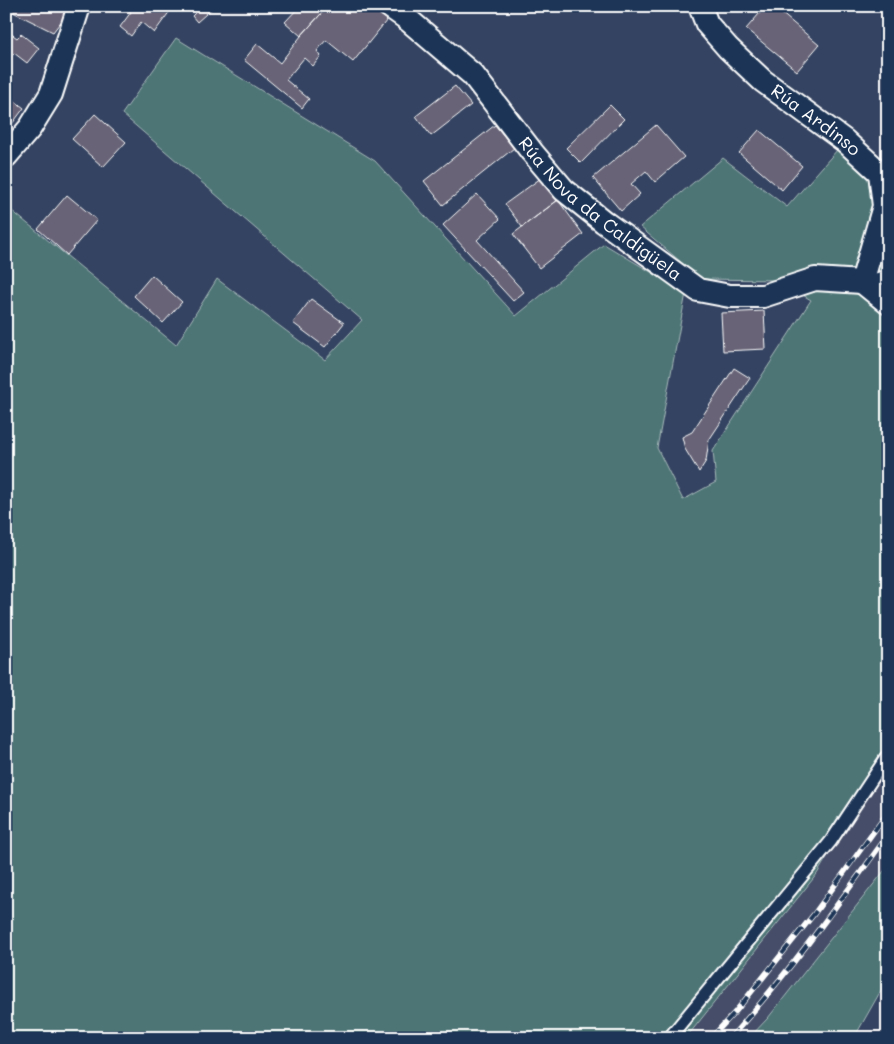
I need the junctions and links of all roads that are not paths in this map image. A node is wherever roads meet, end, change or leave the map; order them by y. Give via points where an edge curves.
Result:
1 (79, 6) edge
2 (389, 6) edge
3 (700, 6) edge
4 (6, 156) edge
5 (888, 276) edge
6 (862, 282) junction
7 (888, 303) edge
8 (888, 755) edge
9 (669, 1038) edge

1 - 4 street via 51,94 30,128
2 - 6 street, Rúa Nova da Caldigüela via 473,75 564,190 698,290 730,296 763,296 815,279
3 - 6 street, Rúa Ardinso via 707,24 763,81 845,140 880,172 884,206
5 - 6 lane
6 - 7 street
8 - 9 lane via 830,841

